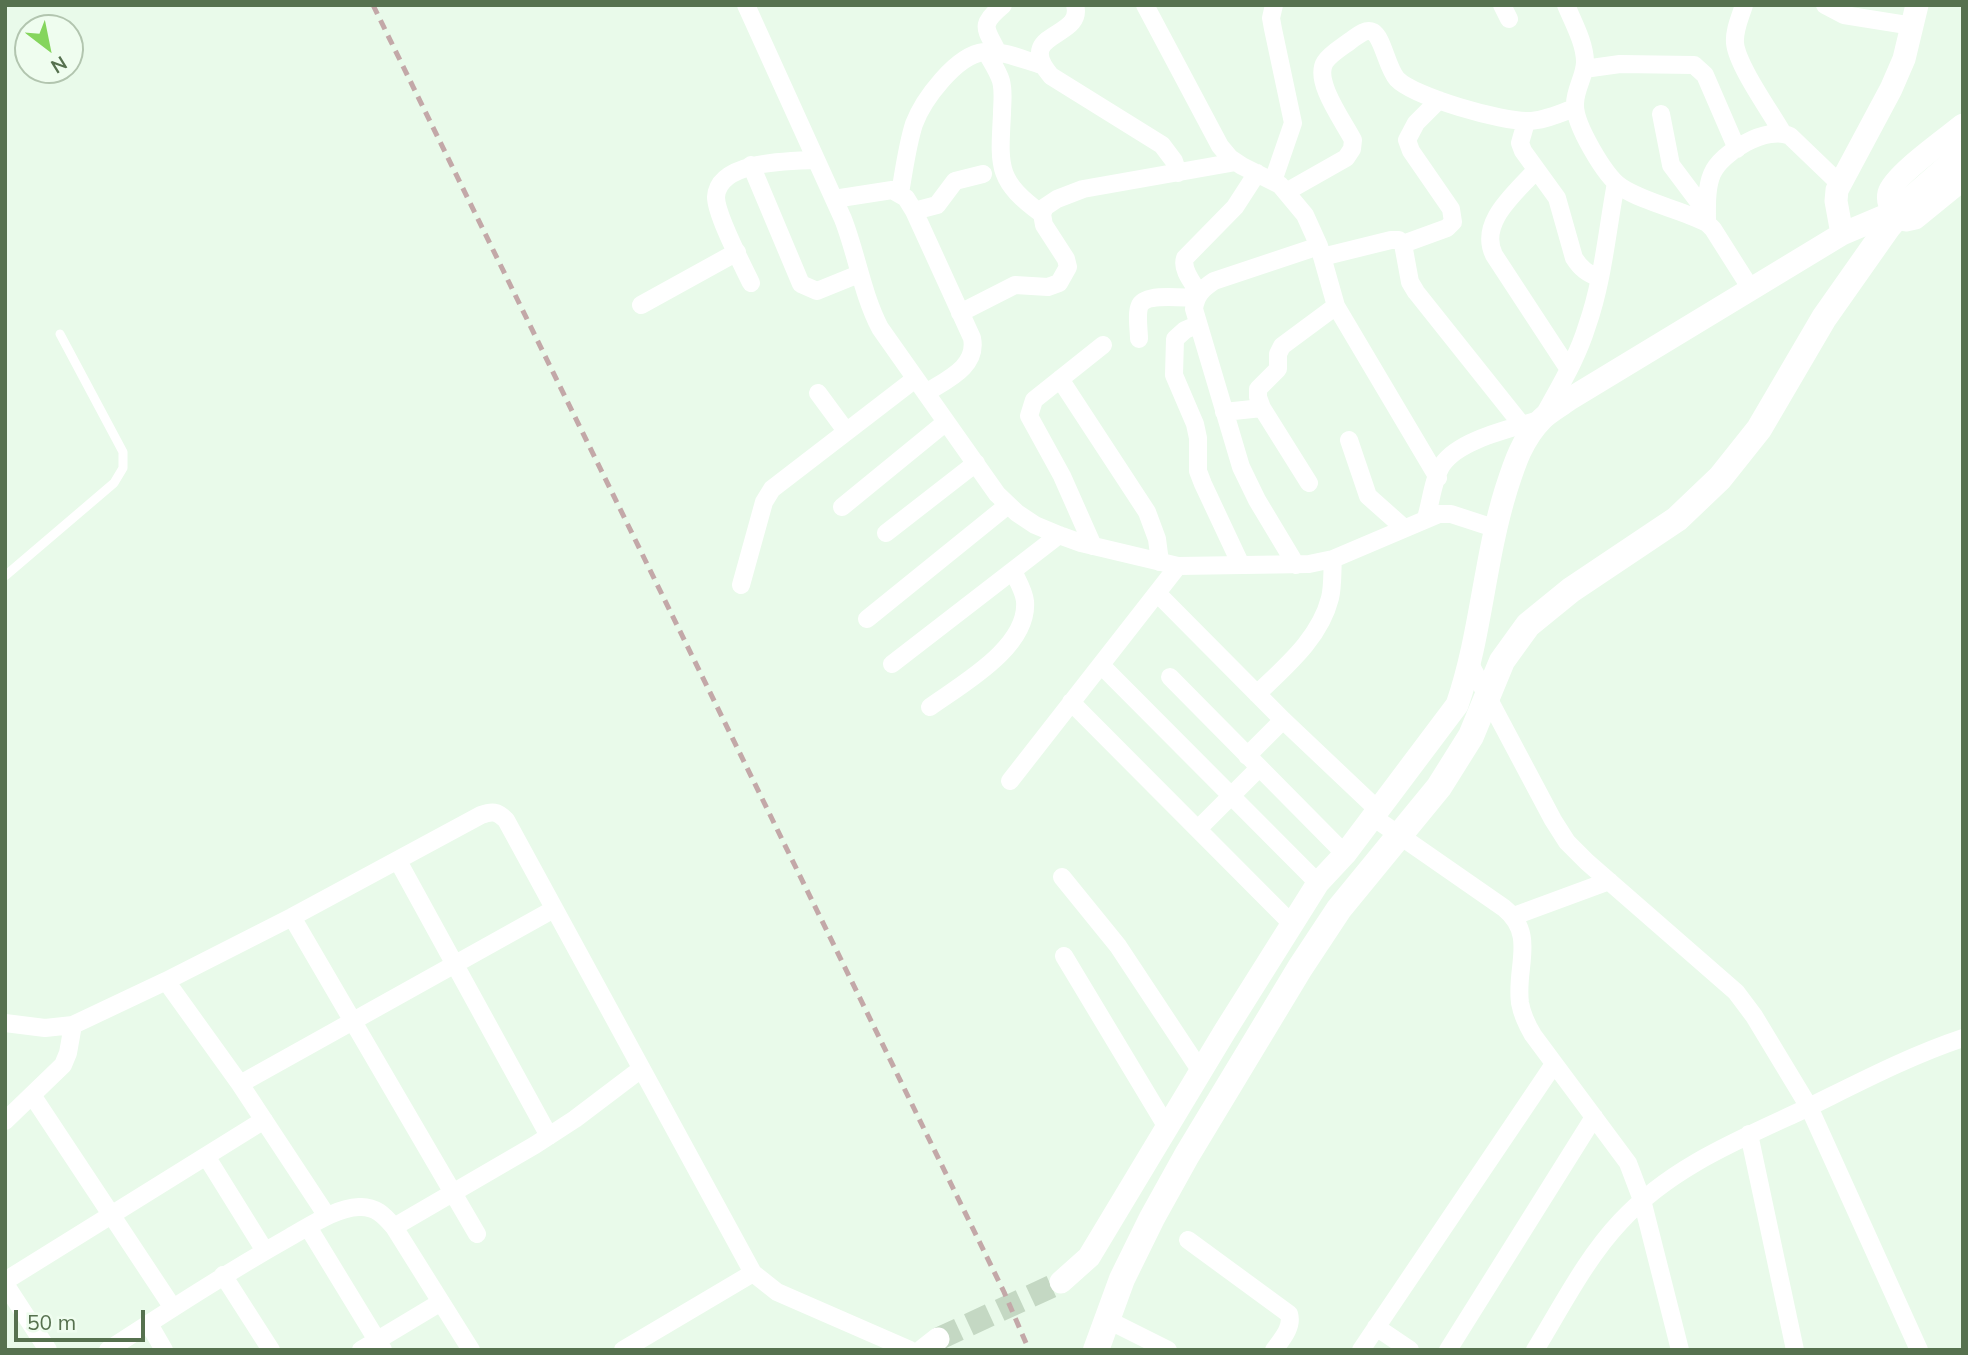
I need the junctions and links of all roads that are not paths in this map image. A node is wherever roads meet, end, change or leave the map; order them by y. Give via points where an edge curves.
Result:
1 (746, 5) edge
2 (1003, 5) edge
3 (1075, 5) edge
4 (1145, 5) edge
5 (1274, 5) edge
6 (1744, 5) edge
7 (1825, 5) edge
8 (1571, 9) edge
9 (1915, 16) edge
10 (992, 53) junction
11 (1042, 65) junction
12 (1584, 69) junction
13 (1439, 100) junction
14 (1575, 108) junction
15 (1661, 114) dead end
16 (1526, 122) junction
17 (1963, 125) edge
18 (1782, 132) junction
19 (1737, 149) junction
20 (1963, 153) edge
21 (816, 160) junction
22 (1236, 162) junction
23 (751, 166) junction
24 (1536, 170) junction
25 (1178, 173) junction
26 (983, 174) dead end
27 (1272, 182) junction
28 (1616, 183) junction
29 (1840, 184) junction
30 (1958, 187) edge
31 (900, 193) junction
32 (834, 200) junction
33 (1903, 205) junction
34 (914, 211) junction
35 (1042, 214) junction
36 (1707, 218) junction
37 (1842, 234) junction
38 (1403, 244) junction
39 (737, 252) junction
40 (1321, 252) junction
41 (859, 274) junction
42 (1599, 278) junction
43 (751, 283) dead end
44 (1751, 289) junction
45 (1198, 295) junction
46 (641, 305) dead end
47 (1336, 306) junction
48 (960, 313) junction
49 (1197, 325) junction
50 (60, 334) dead end
51 (1139, 339) dead end
52 (1103, 345) dead end
53 (1568, 368) junction
54 (1060, 379) junction
55 (920, 386) junction
56 (818, 393) dead end
57 (1262, 408) junction
58 (1224, 412) junction
59 (946, 422) junction
60 (1532, 422) junction
61 (846, 431) junction
62 (1349, 440) dead end
63 (975, 463) junction
64 (1438, 478) junction
65 (1308, 483) dead end
66 (1008, 505) junction
67 (842, 507) dead end
68 (1426, 518) junction
69 (1404, 528) junction
70 (1494, 528) junction
71 (886, 533) dead end
72 (1059, 535) junction
73 (1093, 546) junction
74 (1333, 559) junction
75 (1160, 562) junction
76 (1241, 565) junction
77 (1296, 565) junction
78 (1178, 566) junction
79 (1013, 571) junction
80 (5, 576) edge
81 (741, 585) dead end
82 (1157, 593) junction
83 (867, 619) dead end
84 (1469, 662) junction
85 (892, 664) dead end
86 (1101, 664) junction
87 (1170, 677) dead end
88 (1257, 694) junction
89 (1072, 702) junction
90 (930, 707) dead end
91 (1283, 720) junction
92 (1253, 762) junction
93 (1010, 781) dead end
94 (1231, 796) junction
95 (1376, 814) junction
96 (1198, 829) junction
97 (1345, 853) junction
98 (398, 861) junction
99 (1062, 877) dead end
100 (1609, 881) junction
101 (1318, 883) junction
102 (554, 909) junction
103 (1514, 916) junction
104 (292, 917) junction
105 (1293, 925) junction
106 (1064, 956) dead end
107 (454, 965) junction
108 (166, 981) junction
109 (352, 1022) junction
110 (5, 1023) edge
111 (73, 1024) junction
112 (1963, 1038) edge
113 (1554, 1064) junction
114 (641, 1069) junction
115 (1202, 1073) junction
116 (240, 1084) junction
117 (32, 1095) junction
118 (1809, 1107) junction
119 (1594, 1117) junction
120 (264, 1120) junction
121 (5, 1121) edge
122 (1168, 1129) junction
123 (1749, 1134) junction
124 (549, 1136) junction
125 (206, 1156) junction
126 (453, 1192) junction
127 (1642, 1200) junction
128 (111, 1214) junction
129 (327, 1216) junction
130 (308, 1227) junction
131 (394, 1227) junction
132 (477, 1234) dead end
133 (1188, 1240) dead end
134 (265, 1251) junction
135 (753, 1273) junction
136 (223, 1275) junction
137 (5, 1282) edge
138 (1061, 1282) tunnel mouth
139 (441, 1302) junction
140 (173, 1308) junction
141 (149, 1324) junction
142 (1376, 1327) junction
143 (380, 1345) edge
144 (897, 1347) edge
145 (48, 1350) edge
146 (108, 1350) edge
147 (164, 1350) edge
148 (271, 1350) edge
149 (360, 1350) edge
150 (471, 1350) edge
151 (623, 1350) edge
152 (1096, 1350) edge
153 (1138, 1350) edge
154 (1168, 1350) edge
155 (1274, 1350) edge
156 (1361, 1350) edge
157 (1410, 1350) edge
158 (1448, 1350) edge
159 (1535, 1350) edge
160 (1681, 1350) edge
161 (1796, 1350) edge
162 (1919, 1350) edge

1 - 21 street
2 - 10 street via 986,22
3 - 11 street via 1076,18 1071,25 1042,45
4 - 22 street via 1220,146
5 - 27 street via 1271,18 1293,123
6 - 18 street via 1735,46
7 - 9 street via 1844,15
8 - 12 street
9 - 29 street via 1891,89
10 - 11 street
10 - 31 street via 962,61 923,105 912,132
10 - 35 street via 1002,82 999,152 1003,169 1017,196
11 - 25 street via 1051,76 1162,145
12 - 14 street
12 - 19 street via 1620,64 1694,65 1705,75
13 - 16 street
13 - 27 street via 1399,81 1378,37 1367,31 1359,34 1322,68 1323,85 1353,140 1352,149 1346,158
13 - 38 street via 1416,123 1407,140 1451,209 1453,222
14 - 16 street
14 - 28 street via 1578,124
15 - 36 street via 1671,165
16 - 24 street via 1520,143
17 - 33 street via 1895,182 1889,203
18 - 19 street via 1759,136
18 - 29 street
19 - 36 street via 1712,173
20 - 33 main road
21 - 23 street
21 - 32 street
22 - 25 street
22 - 27 street
23 - 39 street via 717,190 717,207
23 - 41 street via 801,284 817,291
24 - 42 street via 1557,198 1574,258
24 - 53 street via 1496,217 1489,239 1494,255
25 - 35 street via 1071,192 1045,207
26 - 34 street via 955,181 937,205
27 - 40 street via 1305,215
27 - 45 street via 1235,207 1185,258 1185,271
28 - 36 street
28 - 42 street
29 - 37 street via 1836,201
30 - 33 street via 1915,218 1906,219
31 - 32 street via 892,190
31 - 34 street
32 - 41 street
33 - 37 street
33 - 152 main road via 1824,318 1759,429 1720,478 1677,519 1571,590 1528,625 1502,661 1471,736 1445,777 1339,909 1187,1155 1122,1279
34 - 48 street
35 - 48 street via 1066,259 1065,276 1048,287 1003,289
36 - 44 street
37 - 44 street
38 - 40 street via 1391,240
38 - 60 street via 1416,292
39 - 43 street
39 - 46 street
40 - 45 street via 1214,281
40 - 47 street
41 - 55 street via 880,328
42 - 53 street via 1587,327
44 - 60 street
45 - 49 street via 1194,309
45 - 51 street via 1142,302
47 - 57 street via 1282,346 1278,369 1258,389
47 - 64 street
48 - 55 street via 972,338 971,358 965,366
49 - 58 street
49 - 76 street via 1175,340 1174,375 1195,424 1198,471
50 - 80 lane via 123,452 122,468 114,483
52 - 54 street
53 - 60 street
54 - 73 street via 1034,400 1029,416 1062,475
54 - 75 street via 1147,512
55 - 59 street
55 - 61 street
56 - 61 street
57 - 58 street
57 - 65 street
58 - 77 street via 1248,483
59 - 63 street
59 - 67 street
60 - 64 street via 1466,446 1441,466
60 - 70 street
61 - 81 street via 772,489 764,502
62 - 69 street via 1368,496
63 - 66 street
63 - 71 street
64 - 68 street
66 - 72 street via 1035,525
66 - 83 street
68 - 69 street
68 - 70 street via 1451,514
69 - 74 street
70 - 84 street
72 - 73 street
72 - 79 street
73 - 75 street
74 - 77 street
74 - 88 street via 1330,597 1320,623 1301,651
75 - 78 street
76 - 77 street
76 - 78 street
78 - 82 street
79 - 85 street
79 - 90 street via 1025,602 1018,632 989,664
82 - 86 street
82 - 88 street
84 - 95 street via 1457,705
84 - 100 street via 1567,842
86 - 89 street
86 - 94 street
87 - 92 street
88 - 91 street
89 - 93 street
89 - 96 street
91 - 92 street
91 - 95 street
92 - 94 street
92 - 97 street
94 - 96 street
94 - 101 street
95 - 97 street
95 - 103 street
96 - 105 street
97 - 101 street
98 - 102 street via 481,815 499,813
98 - 104 street
98 - 107 street
99 - 115 street via 1118,946
100 - 103 street
100 - 118 street via 1736,992
101 - 105 street
102 - 107 street
102 - 114 street
103 - 113 street via 1523,938 1520,1002 1524,1018
104 - 108 street
104 - 109 street
105 - 115 street
106 - 122 street
107 - 109 street
107 - 124 street
108 - 111 street
108 - 116 street
109 - 116 street
109 - 126 street
110 - 111 street via 45,1028
111 - 117 street via 63,1065
112 - 118 street
113 - 119 street
113 - 142 street
114 - 124 street
114 - 135 street
115 - 122 street
116 - 120 street
117 - 121 street
117 - 128 street
118 - 123 street
118 - 162 street
119 - 127 street via 1628,1163
119 - 158 street
120 - 125 street
120 - 129 street
122 - 138 street via 1089,1257
123 - 127 street via 1701,1159
123 - 161 street
124 - 126 street
125 - 128 street
125 - 134 street
126 - 131 street
126 - 132 street
127 - 159 street via 1592,1258
127 - 160 street
128 - 137 street
128 - 140 street
129 - 130 street
129 - 131 street via 357,1207 374,1208
130 - 134 street
130 - 143 street
131 - 139 street
133 - 155 street via 1289,1314 1288,1328
134 - 136 street
135 - 144 street via 777,1292
135 - 151 street
136 - 140 street
136 - 148 street
137 - 145 street
139 - 143 street
139 - 150 street
140 - 141 street
141 - 146 street
141 - 147 street
142 - 156 street
142 - 157 street
143 - 149 street
153 - 154 street via 1118,1325

